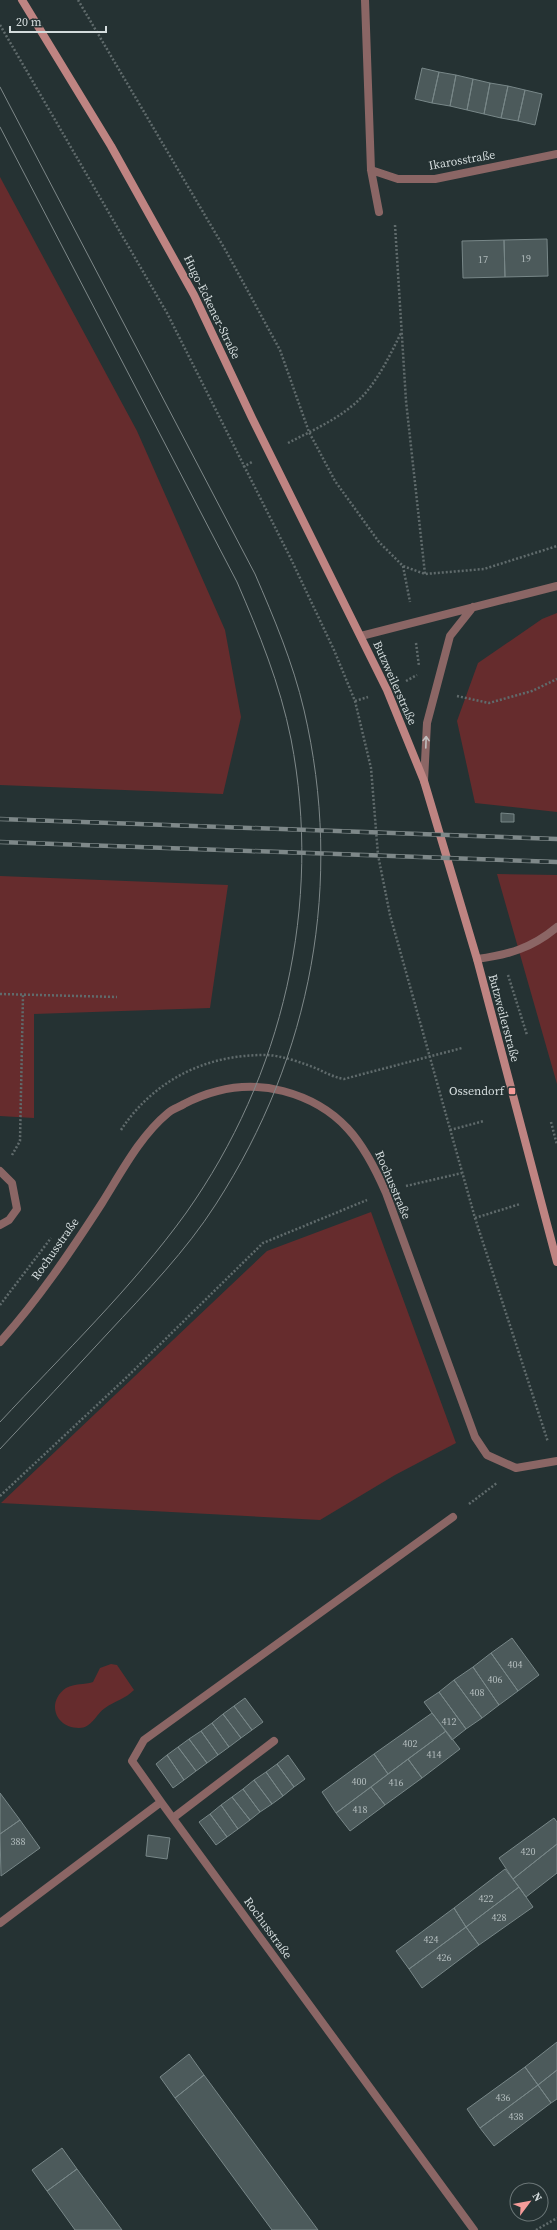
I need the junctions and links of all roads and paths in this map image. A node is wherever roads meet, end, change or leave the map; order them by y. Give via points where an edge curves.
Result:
1 (22, 0) edge
2 (78, 0) edge
3 (365, 0) edge
4 (0, 25) edge
5 (557, 154) edge
6 (371, 170) junction
7 (379, 212) joint
8 (401, 333) junction
9 (309, 432) junction
10 (270, 452) junction
11 (557, 546) edge
12 (425, 574) junction
13 (557, 586) edge
14 (473, 607) junction
15 (361, 636) junction
16 (557, 679) edge
17 (436, 684) junction
18 (424, 781) junction
19 (557, 927) edge
20 (502, 956) junction
21 (477, 959) junction
22 (0, 994) edge
23 (23, 995) junction
24 (117, 997) dead end
25 (527, 1035) dead end
26 (462, 1048) dead end
27 (258, 1055) dead end
28 (428, 1057) junction
29 (484, 1121) dead end
30 (551, 1122) dead end
31 (450, 1130) junction
32 (557, 1145) edge
33 (1, 1172) edge
34 (462, 1173) junction
35 (386, 1193) junction
36 (540, 1197) junction
37 (475, 1218) junction
38 (0, 1225) edge
39 (557, 1262) edge
40 (0, 1342) edge
41 (555, 1461) edge
42 (516, 1468) junction
43 (0, 1496) edge
44 (453, 1517) joint
45 (274, 1741) dead end
46 (161, 1802) junction
47 (173, 1818) junction
48 (0, 1923) edge
49 (557, 2218) edge
50 (474, 2230) edge
51 (536, 2230) edge

1 - 10 main road, Hugo-Eckener-Straße via 110,146 194,294
2 - 9 path via 226,251 274,339 288,369
3 - 6 street
4 - 28 path via 167,313 334,650 355,701 371,768 382,882
5 - 6 street, Ikarosstraße via 435,179 398,179
6 - 7 street
7 - 8 path via 395,225
8 - 9 path via 382,371 370,388 339,416
8 - 12 path
9 - 10 path
9 - 12 path via 335,480 379,542 403,566
10 - 15 main road, Hugo-Eckener-Straße
11 - 12 path via 484,569
13 - 14 street, Butzweilerstraße
14 - 15 street, Butzweilerstraße
14 - 17 street, Butzweilerstraße via 450,636
15 - 18 main road, Butzweilerstraße via 387,690
16 - 17 path via 532,691 489,703 457,696
18 -> 17 street, Butzweilerstraße via 427,723
18 - 21 main road, Butzweilerstraße
19 - 20 street via 543,939
20 - 21 street
20 - 25 path
21 - 36 main road, Butzweilerstraße
22 - 23 path
23 - 24 path
23 - 33 path via 20,1142
26 - 28 path
27 - 28 path via 279,1056 297,1061 333,1077 344,1079
28 - 31 path
29 - 31 path
30 - 32 path
31 - 34 path
33 - 38 street via 12,1183 17,1209 9,1220
34 - 35 path
34 - 37 path
35 - 40 street, Rochusstraße via 371,1160 355,1136 324,1108 311,1101 273,1089 245,1087 219,1089 197,1097 169,1112 147,1134 54,1274
35 - 42 street, Rochusstraße via 475,1437 487,1455
35 - 43 path via 263,1243 128,1376
36 - 37 path
36 - 39 main road, Butzweilerstraße
37 - 41 path
41 - 42 street
42 - 44 path
44 - 46 street, Rochusstraße via 144,1740 132,1761
45 - 47 street
46 - 47 street, Rochusstraße
46 - 48 street
47 - 50 street, Rochusstraße
49 - 51 path

